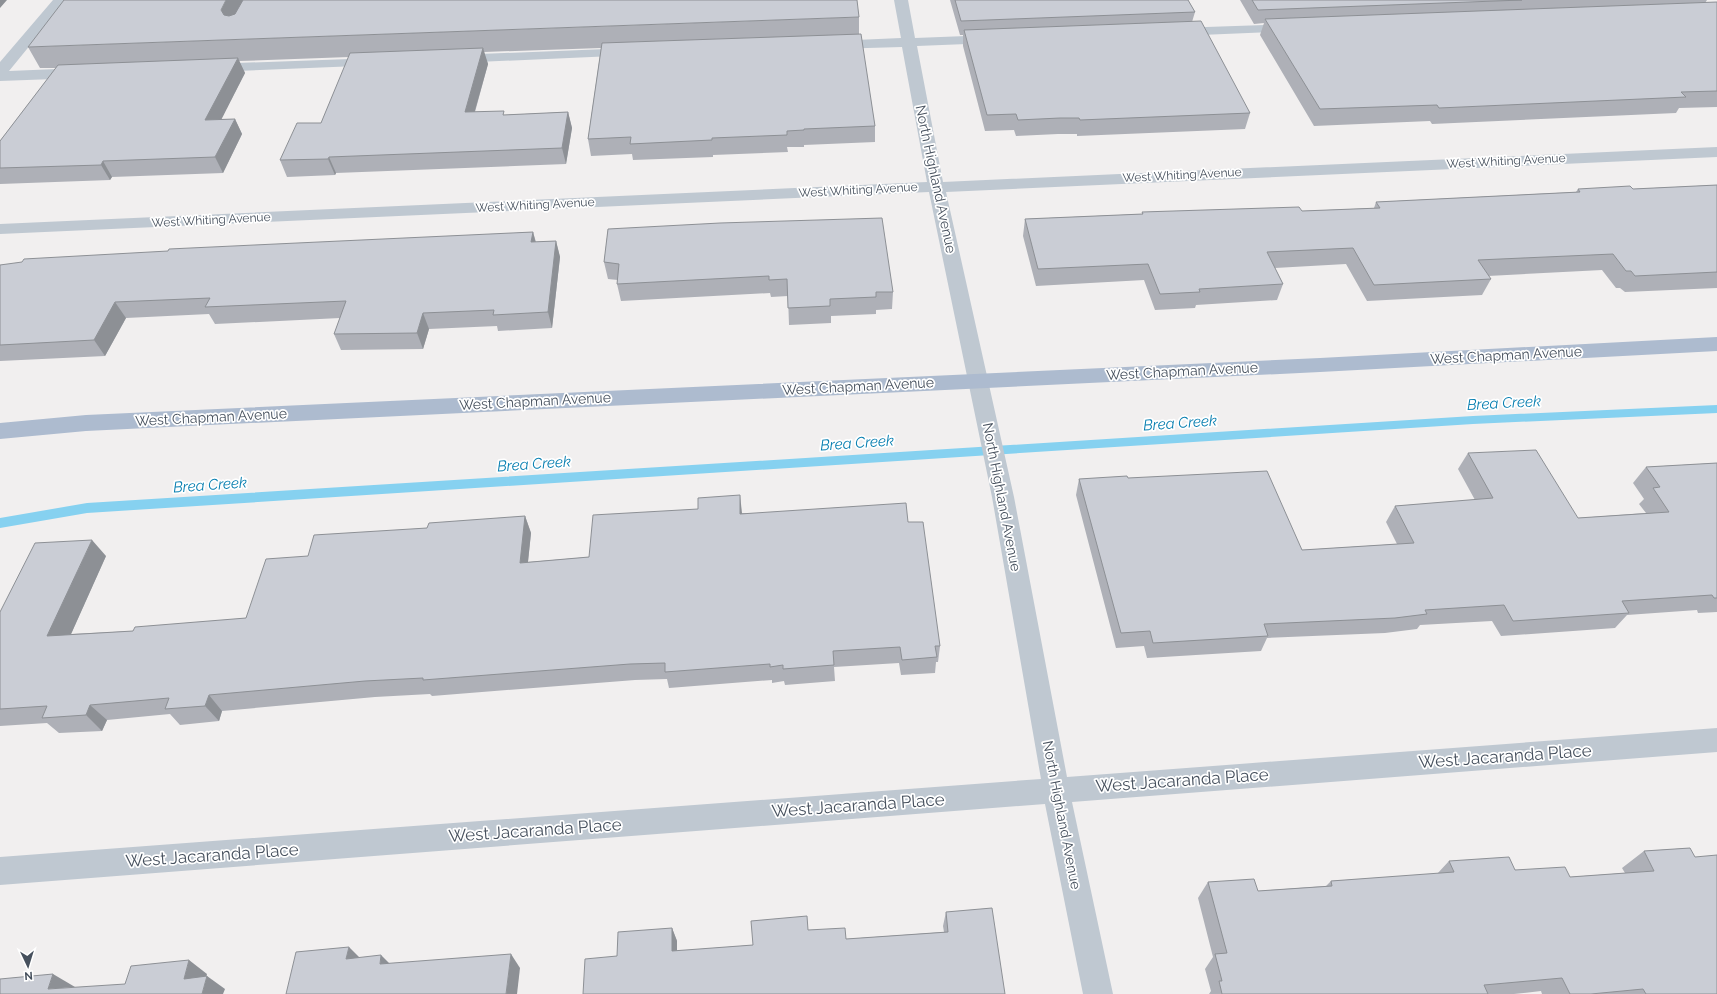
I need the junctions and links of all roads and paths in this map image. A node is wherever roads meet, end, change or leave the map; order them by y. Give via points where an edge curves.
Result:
1 (901, 0) edge
2 (58, 1) edge
3 (1302, 28) edge
4 (1167, 32) edge
5 (1008, 38) edge
6 (908, 42) junction
7 (821, 45) edge
8 (646, 52) edge
9 (440, 59) edge
10 (392, 61) edge
11 (195, 68) edge
12 (0, 72) edge
13 (94, 72) edge
14 (0, 76) edge
15 (1717, 152) edge
16 (936, 186) junction
17 (0, 229) edge
18 (1717, 344) edge
19 (979, 381) junction
20 (0, 431) edge
21 (1717, 740) edge
22 (1056, 790) junction
23 (0, 871) edge
24 (1098, 994) edge

1 - 6 street, North Highland Avenue
2 - 12 street
3 - 4 street
5 - 6 street
6 - 7 street
6 - 16 street, North Highland Avenue
8 - 9 street
10 - 11 street
13 - 14 street
15 - 16 street, West Whiting Avenue
16 - 17 street, West Whiting Avenue
16 - 19 street, North Highland Avenue
18 - 19 main road, West Chapman Avenue
19 - 20 main road, West Chapman Avenue via 86,423
19 - 22 street, North Highland Avenue via 1003,497
21 - 22 street, West Jacaranda Place
22 - 23 street, West Jacaranda Place
22 - 24 street, North Highland Avenue

